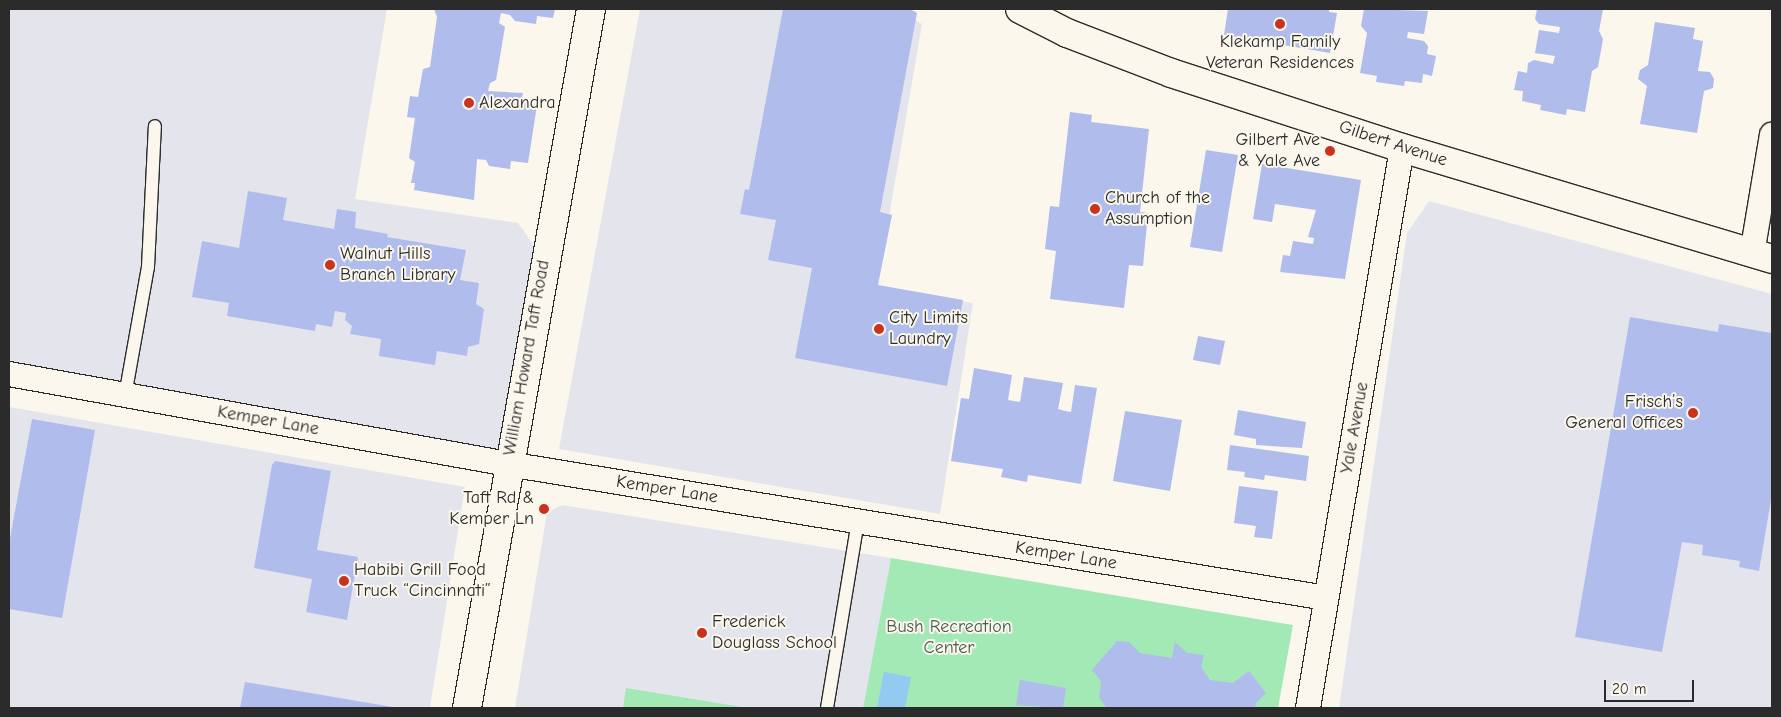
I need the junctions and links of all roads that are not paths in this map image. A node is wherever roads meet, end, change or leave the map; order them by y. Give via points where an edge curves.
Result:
1 (591, 9) edge
2 (1020, 9) edge
3 (155, 126) dead end
4 (1772, 135) edge
5 (1402, 148) junction
6 (1762, 257) edge
7 (9, 374) edge
8 (125, 396) junction
9 (508, 464) junction
10 (858, 521) junction
11 (1326, 598) junction
12 (467, 708) edge
13 (827, 708) edge
14 (1308, 708) edge

1 - 9 main road, William Howard Taft Road
2 - 5 main road, Gilbert Avenue via 1067,33 1171,73
3 - 8 lane via 148,267
4 - 6 street
5 - 6 main road, Gilbert Avenue
5 - 11 street, Yale Avenue
7 - 8 street, Kemper Lane
8 - 9 street, Kemper Lane
9 - 10 street, Kemper Lane
9 - 12 main road, William Howard Taft Road
10 - 11 street, Kemper Lane
10 - 13 lane
11 - 14 street, Yale Avenue

